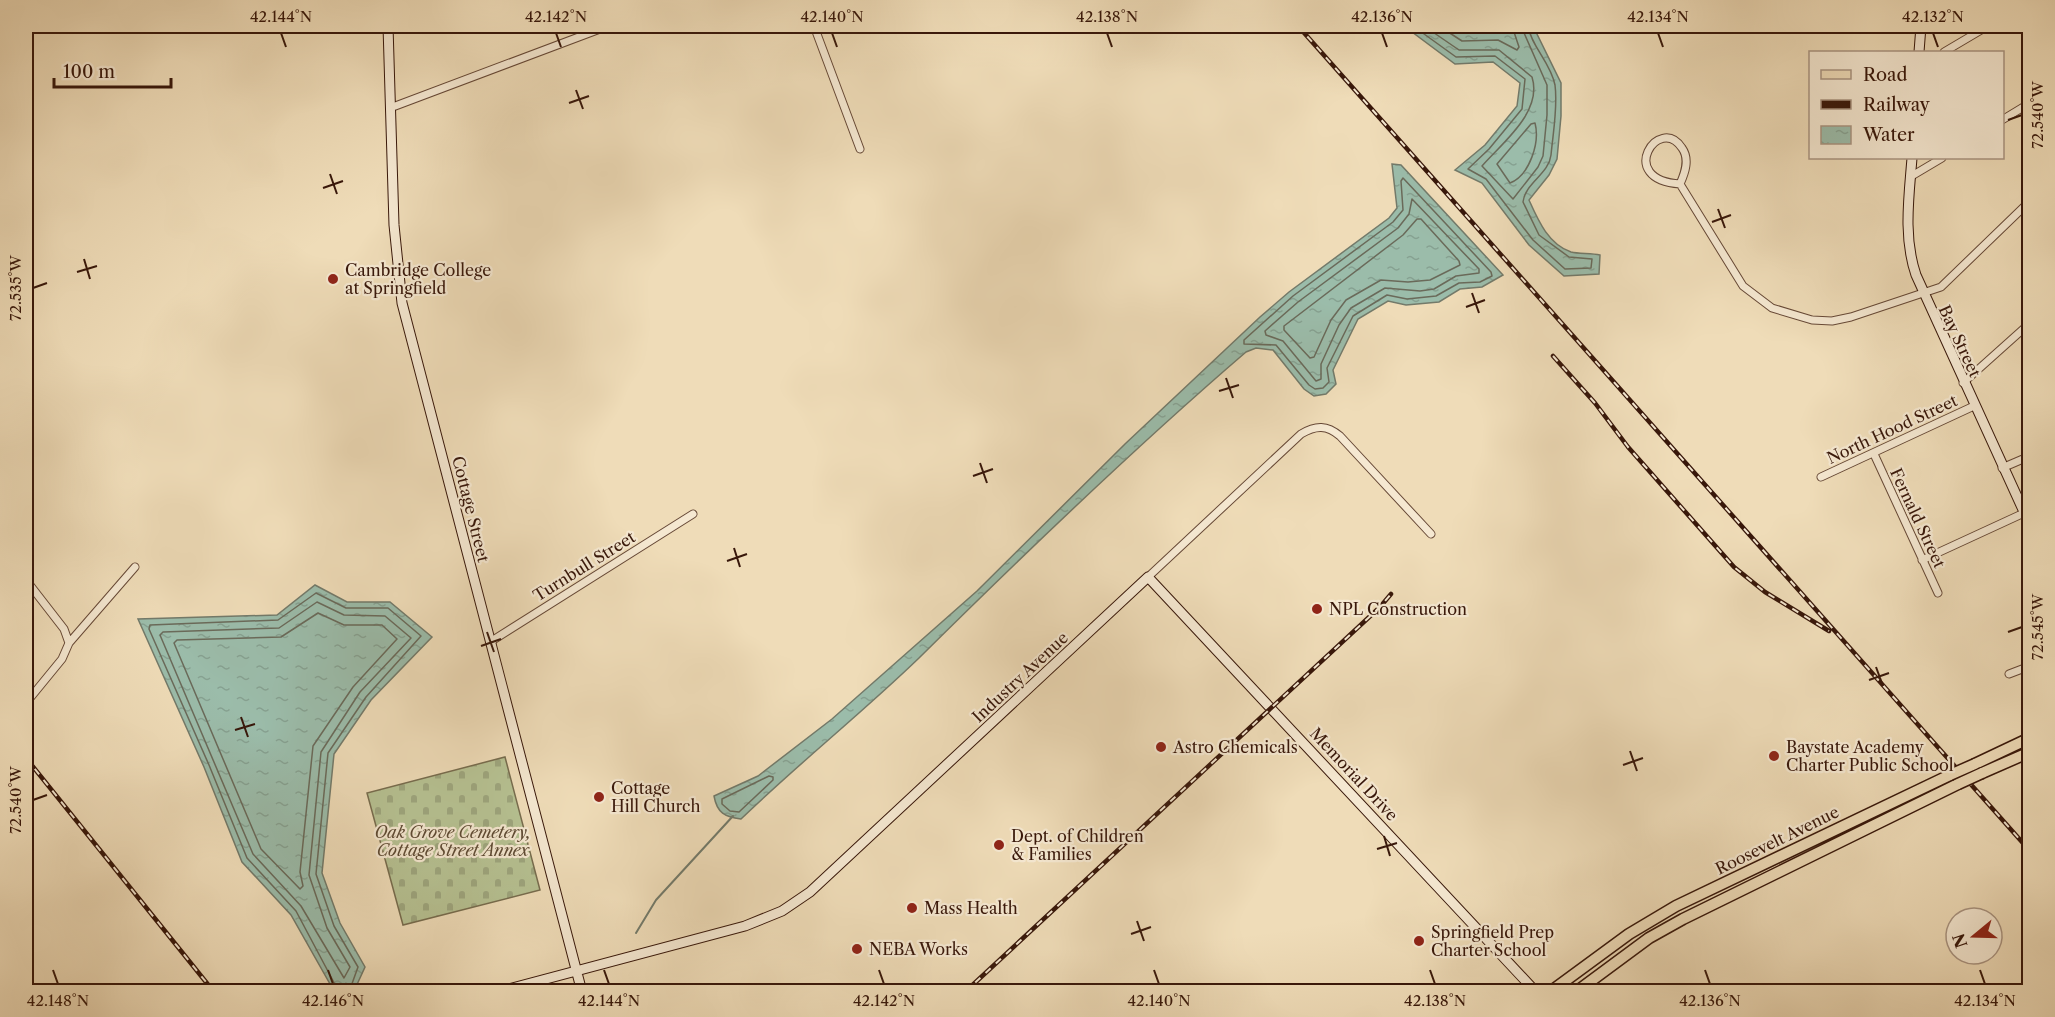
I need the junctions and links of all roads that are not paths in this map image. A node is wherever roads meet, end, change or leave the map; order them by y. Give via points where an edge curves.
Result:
1 (388, 26) edge
2 (608, 26) edge
3 (814, 26) edge
4 (1921, 26) edge
5 (1988, 26) edge
6 (1919, 51) edge
7 (1946, 51) edge
8 (2028, 106) edge
9 (390, 108) junction
10 (2004, 119) edge
11 (860, 149) dead end
12 (1912, 159) edge
13 (1940, 159) edge
14 (1910, 177) junction
15 (1680, 184) junction
16 (2030, 201) edge
17 (1923, 296) junction
18 (2030, 323) edge
19 (1963, 383) junction
20 (1974, 406) junction
21 (1874, 454) junction
22 (2030, 456) edge
23 (2002, 468) junction
24 (1821, 477) dead end
25 (2024, 513) junction
26 (693, 514) dead end
27 (2030, 525) edge
28 (1431, 534) dead end
29 (1922, 560) junction
30 (135, 567) dead end
31 (1148, 577) junction
32 (26, 580) edge
33 (1938, 593) dead end
34 (490, 642) junction
35 (69, 643) junction
36 (2030, 666) edge
37 (2009, 675) dead end
38 (26, 703) edge
39 (2030, 738) edge
40 (2030, 752) edge
41 (1979, 768) junction
42 (575, 969) junction
43 (26, 984) edge
44 (34, 992) edge
45 (497, 992) edge
46 (582, 992) edge
47 (1536, 992) edge
48 (1550, 992) edge
49 (1575, 992) edge

1 - 9 main road, Cottage Street
2 - 9 street
3 - 11 street
4 - 6 main road
5 - 7 street
8 - 10 street
9 - 34 main road, Cottage Street via 394,225 402,303
12 - 14 main road, Bay Street
13 - 14 street
14 - 17 main road, Bay Street via 1908,249
15 - 15 street via 1656,179 1647,169 1645,158 1655,141 1669,139 1684,150 1685,173
15 - 17 street via 1743,286 1772,308 1812,320 1832,321
16 - 17 street via 1941,287
17 - 19 main road, Bay Street
18 - 19 street
19 - 20 main road, Bay Street
20 - 21 street, North Hood Street
20 - 23 main road, Bay Street
21 - 24 street, North Hood Street
21 - 29 street, Fernald Street
22 - 23 street
23 - 25 main road, Bay Street
25 - 27 main road, Bay Street
25 - 29 street
26 - 34 street, Turnbull Street
28 - 31 street, Industry Avenue via 1340,436 1331,428 1317,427 1300,434
29 - 33 street, Fernald Street
30 - 35 street
31 - 42 main road, Industry Avenue via 804,897 771,917 745,926
31 - 47 main road, Memorial Drive
32 - 35 street via 64,629
34 - 42 main road, Cottage Street
35 - 38 street via 62,659
36 - 37 street
39 - 41 main road, Roosevelt Avenue
40 - 41 main road, Roosevelt Avenue
41 - 48 main road, Roosevelt Avenue, bridge via 1950,775 1676,906 1629,934
41 - 49 main road, Roosevelt Avenue, bridge via 1958,784 1683,919 1640,944
42 - 45 main road, Industry Avenue
42 - 46 main road, Cottage Street
43 - 44 main road

